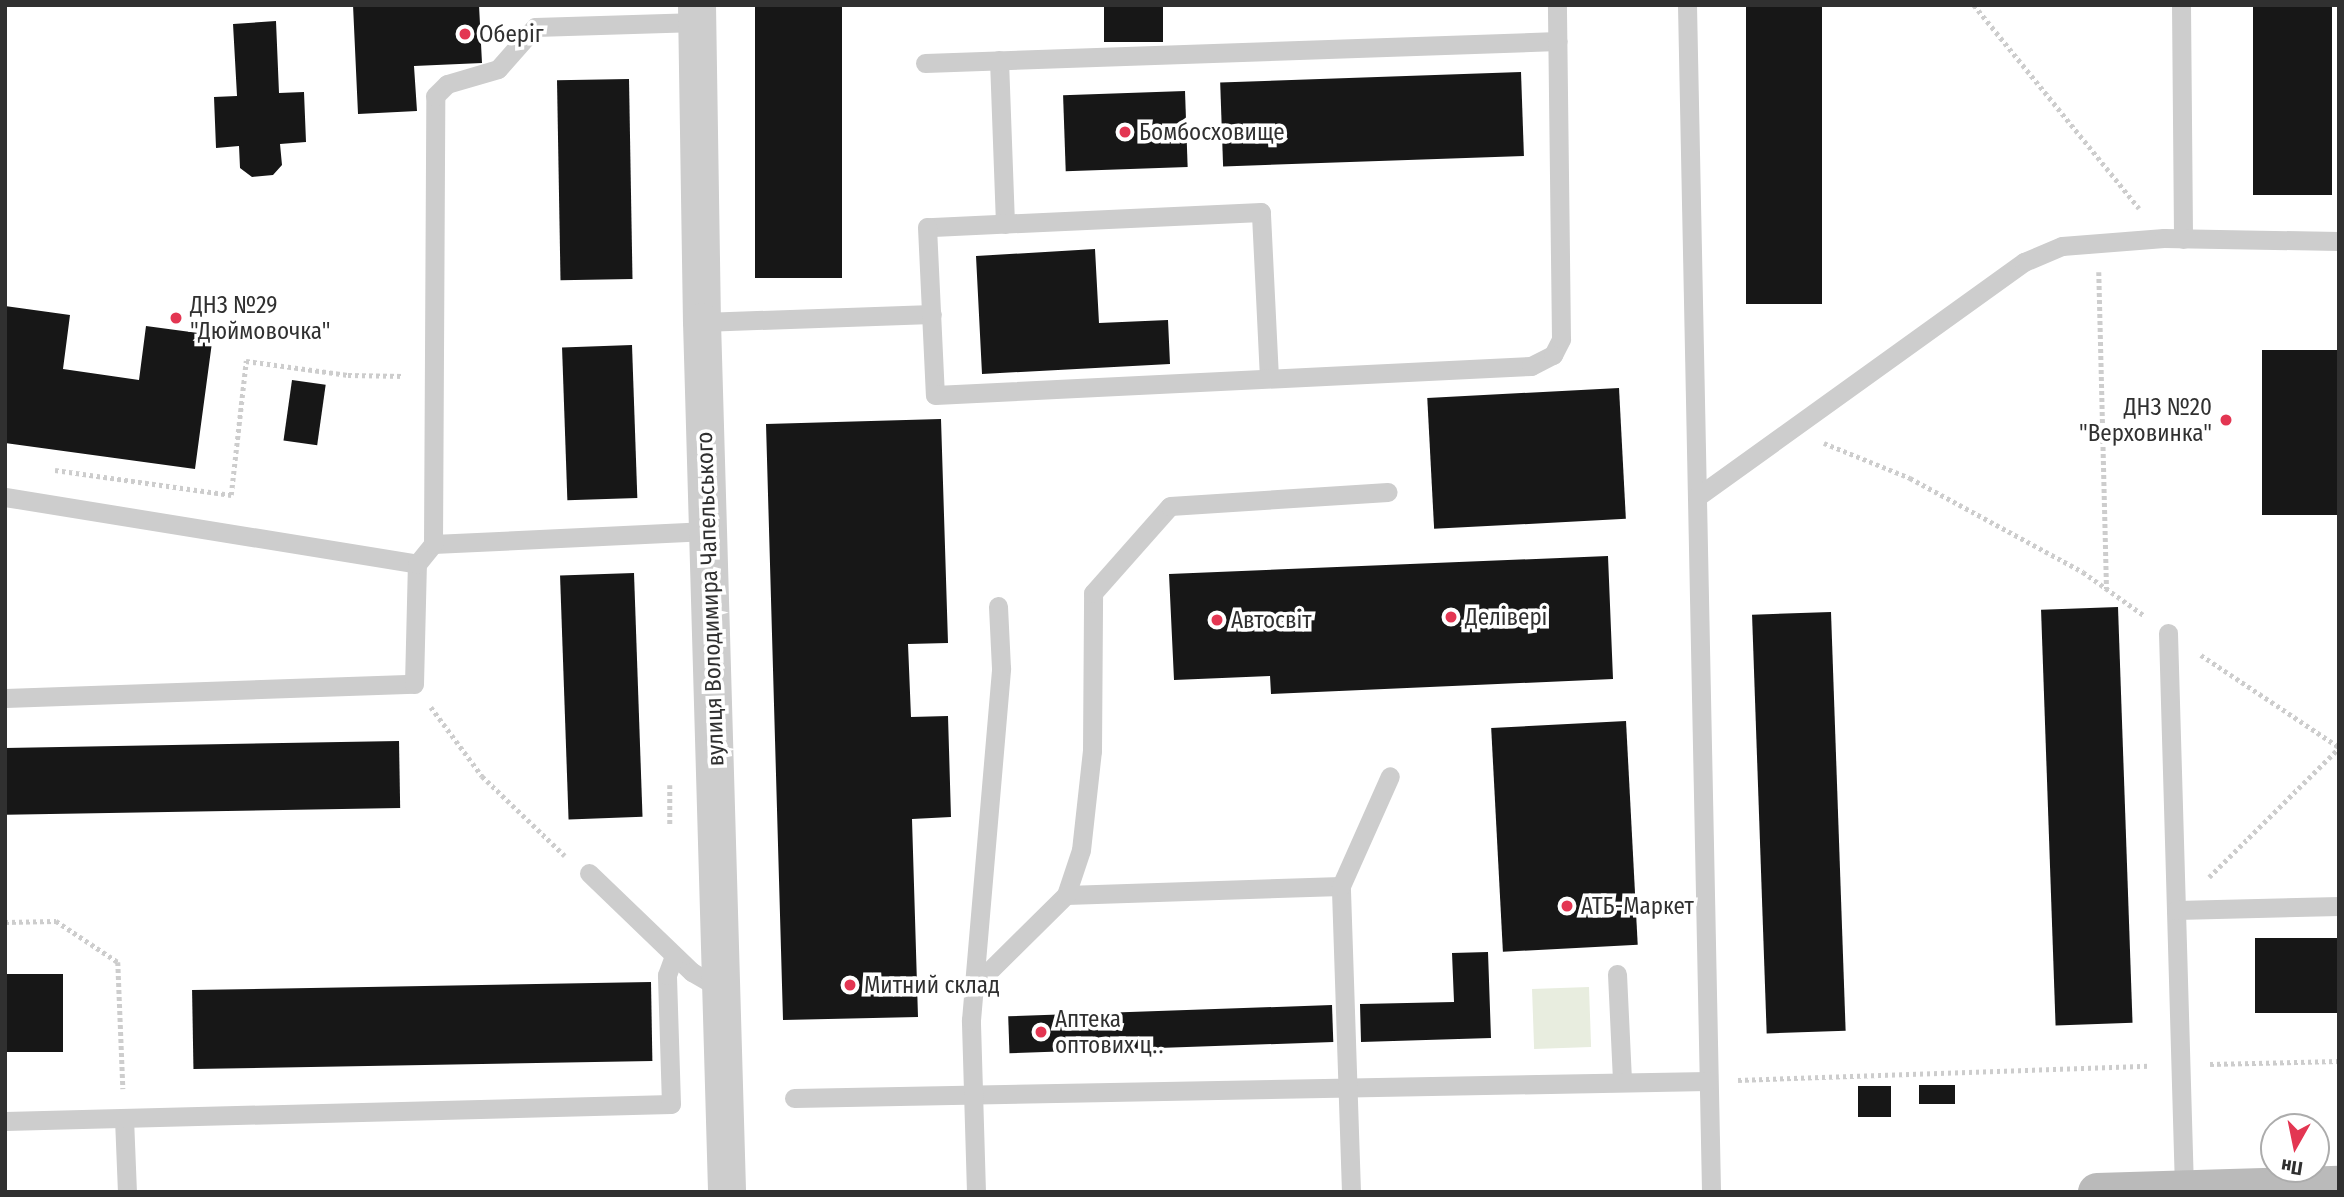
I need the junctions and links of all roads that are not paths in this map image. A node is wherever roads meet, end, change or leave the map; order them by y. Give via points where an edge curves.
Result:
1 (1557, 5) edge
2 (1688, 5) edge
3 (2181, 5) edge
4 (698, 14) edge
5 (1558, 41) junction
6 (999, 60) junction
7 (925, 63) dead end
8 (1005, 224) junction
9 (2174, 239) junction
10 (2339, 241) edge
11 (932, 314) junction
12 (702, 322) junction
13 (1269, 378) junction
14 (1388, 492) dead end
15 (1697, 496) junction
16 (5, 497) edge
17 (708, 531) junction
18 (433, 544) junction
19 (417, 564) junction
20 (998, 606) dead end
21 (2168, 633) road end
22 (5, 698) edge
23 (1390, 776) dead end
24 (589, 873) road end
25 (1341, 886) junction
26 (1066, 895) junction
27 (2339, 906) edge
28 (2176, 910) junction
29 (674, 956) junction
30 (1617, 974) dead end
31 (974, 986) junction
32 (721, 989) junction
33 (1622, 1081) junction
34 (1708, 1081) junction
35 (1348, 1088) junction
36 (974, 1095) junction
37 (794, 1098) dead end
38 (124, 1118) junction
39 (5, 1121) edge
40 (2339, 1185) edge
41 (2202, 1190) edge
42 (2139, 1191) edge
43 (127, 1192) edge
44 (727, 1192) edge
45 (976, 1192) edge
46 (1351, 1192) edge
47 (1711, 1192) edge
48 (2097, 1192) edge

1 - 5 lane
2 - 15 lane
3 - 9 lane
4 - 12 street, вулиця Володимира Чапельського
4 - 18 lane via 535,27 498,69 447,83 435,96
5 - 6 lane
5 - 13 lane via 1561,339 1553,355 1531,366
6 - 7 lane
6 - 8 lane
8 - 11 lane via 927,227
8 - 13 lane via 1261,212
9 - 10 lane
9 - 15 lane via 2062,246 2024,262
11 - 12 lane
11 - 13 lane via 935,395
12 - 17 street, вулиця Володимира Чапельського
14 - 26 lane via 1170,506 1093,593 1092,751 1081,850
15 - 34 lane
16 - 19 lane
17 - 18 lane
17 - 32 street, вулиця Володимира Чапельського
18 - 19 lane
19 - 22 lane via 414,684
20 - 31 lane via 1001,668
21 - 28 lane
23 - 25 lane
24 - 29 lane
25 - 26 lane
25 - 35 lane
26 - 31 lane
27 - 28 lane
28 - 41 lane via 2180,1065
29 - 32 lane
29 - 38 lane via 667,975 671,1104
30 - 33 lane
31 - 36 lane
32 - 44 street, вулиця Володимира Чапельського
33 - 34 lane
33 - 35 lane
34 - 47 lane
35 - 36 lane
35 - 46 lane
36 - 37 lane
36 - 45 lane
38 - 39 lane
38 - 43 lane
40 - 41 street
41 - 42 street
42 - 48 street

